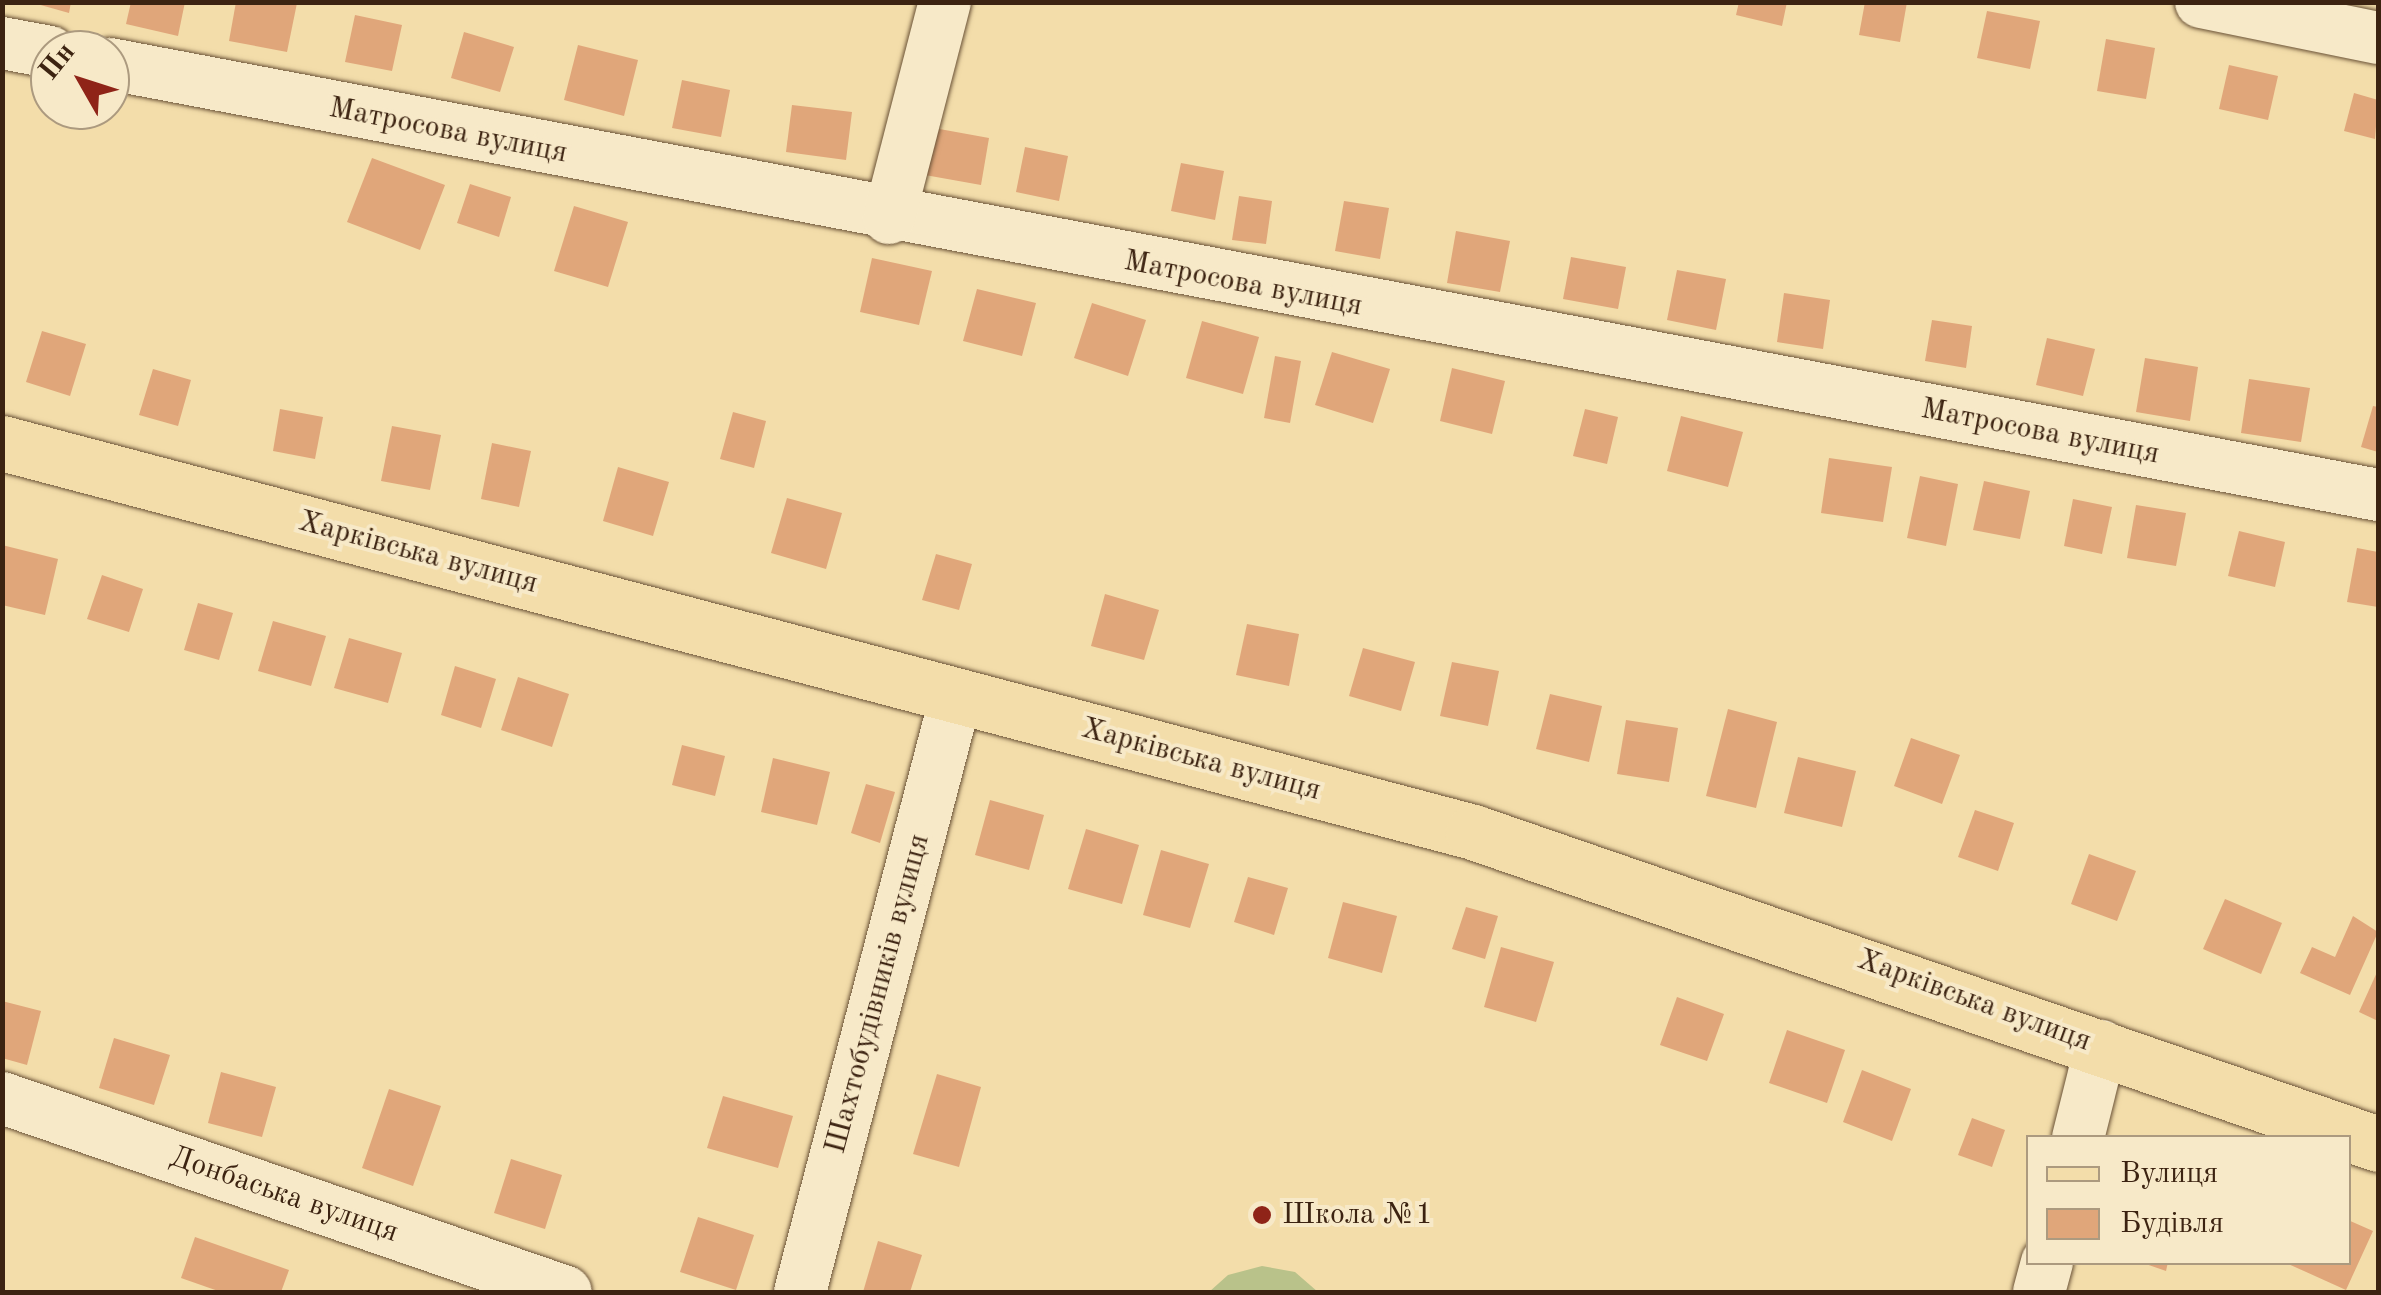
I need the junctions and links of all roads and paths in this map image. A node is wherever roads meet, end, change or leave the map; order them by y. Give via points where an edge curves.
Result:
1 (945, 2) edge
2 (2201, 2) edge
3 (2378, 38) edge
4 (2, 43) edge
5 (30, 48) edge
6 (130, 68) edge
7 (889, 218) junction
8 (2, 443) edge
9 (2378, 496) edge
10 (956, 696) junction
11 (2102, 1046) junction
12 (2, 1098) edge
13 (2079, 1135) edge
14 (2378, 1144) edge
15 (2046, 1265) edge
16 (566, 1292) edge
17 (800, 1292) edge
18 (2040, 1292) edge

1 - 7 street
2 - 3 street
4 - 5 street
6 - 7 street, Матросова вулиця
7 - 9 street, Матросова вулиця
8 - 10 main road, Харківська вулиця
10 - 11 main road, Харківська вулиця via 1474,832
10 - 17 street, Шахтобудівників вулиця
11 - 13 street
11 - 14 main road, Харківська вулиця
12 - 16 street, Донбаська вулиця
15 - 18 street

